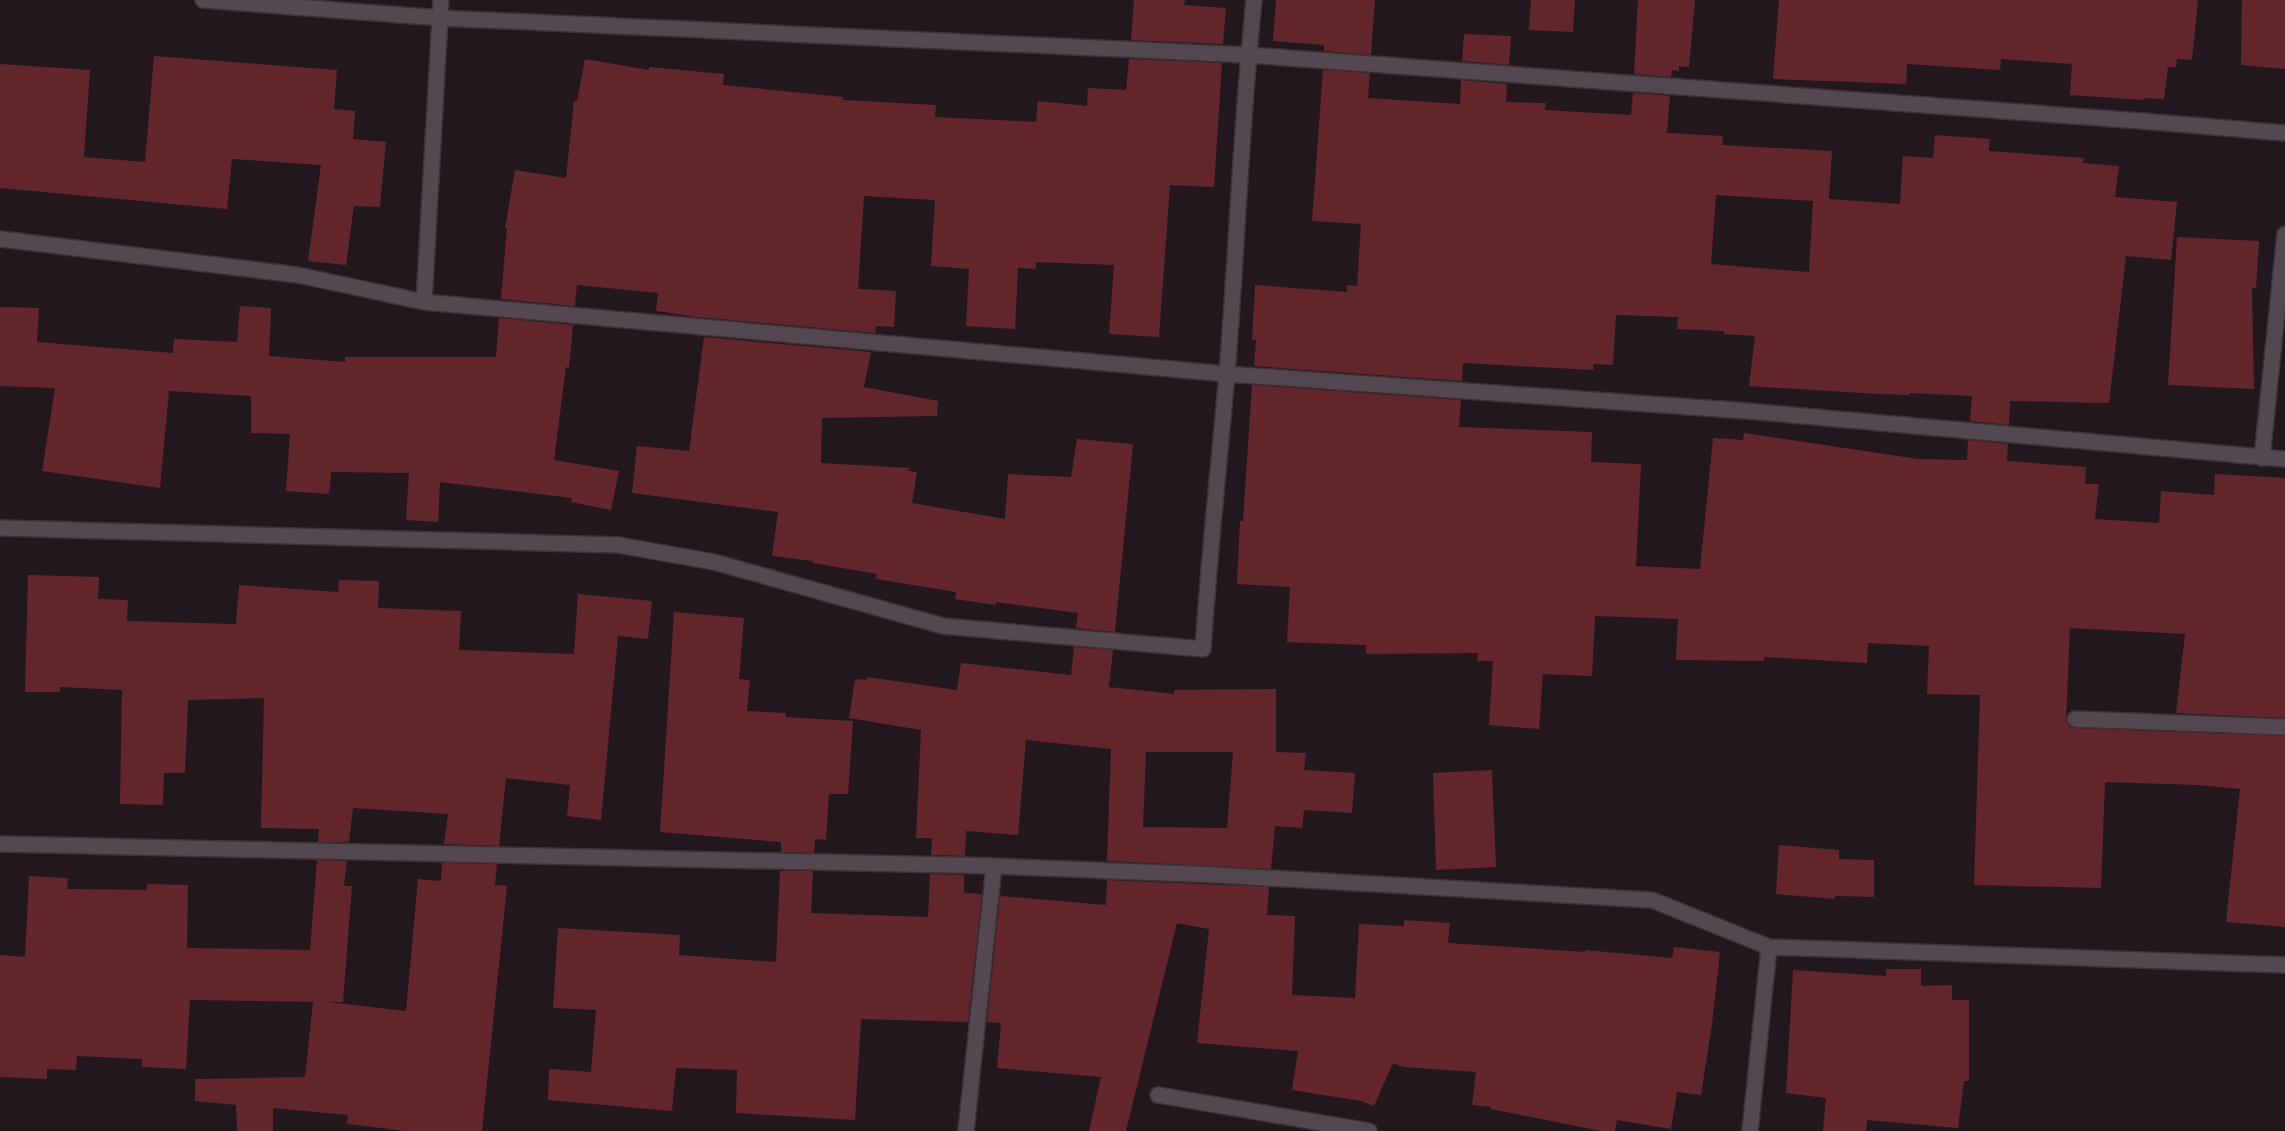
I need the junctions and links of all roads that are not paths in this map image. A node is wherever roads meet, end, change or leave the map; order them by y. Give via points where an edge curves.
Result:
1 (203, 0) edge
2 (442, 0) edge
3 (1254, 0) edge
4 (441, 18) junction
5 (1248, 55) junction
6 (2285, 133) edge
7 (2285, 234) edge
8 (0, 239) edge
9 (424, 302) junction
10 (1227, 374) junction
11 (2262, 458) junction
12 (2285, 459) edge
13 (0, 528) edge
14 (2075, 719) dead end
15 (2285, 727) edge
16 (0, 844) edge
17 (994, 866) junction
18 (1769, 946) junction
19 (2285, 965) edge
20 (1158, 1095) dead end
21 (966, 1131) edge
22 (1368, 1131) edge
23 (1750, 1131) edge

1 - 4 street
2 - 4 street
3 - 5 street
4 - 5 street
4 - 9 street
5 - 6 street
5 - 10 street
7 - 11 street
8 - 9 street via 298,275
9 - 10 street
10 - 11 street via 1747,410
10 - 13 street via 1203,649 943,626 714,562 618,546
11 - 12 street
14 - 15 street
16 - 17 street
17 - 18 street via 1652,900
17 - 21 street
18 - 19 street
18 - 23 street
20 - 22 street

